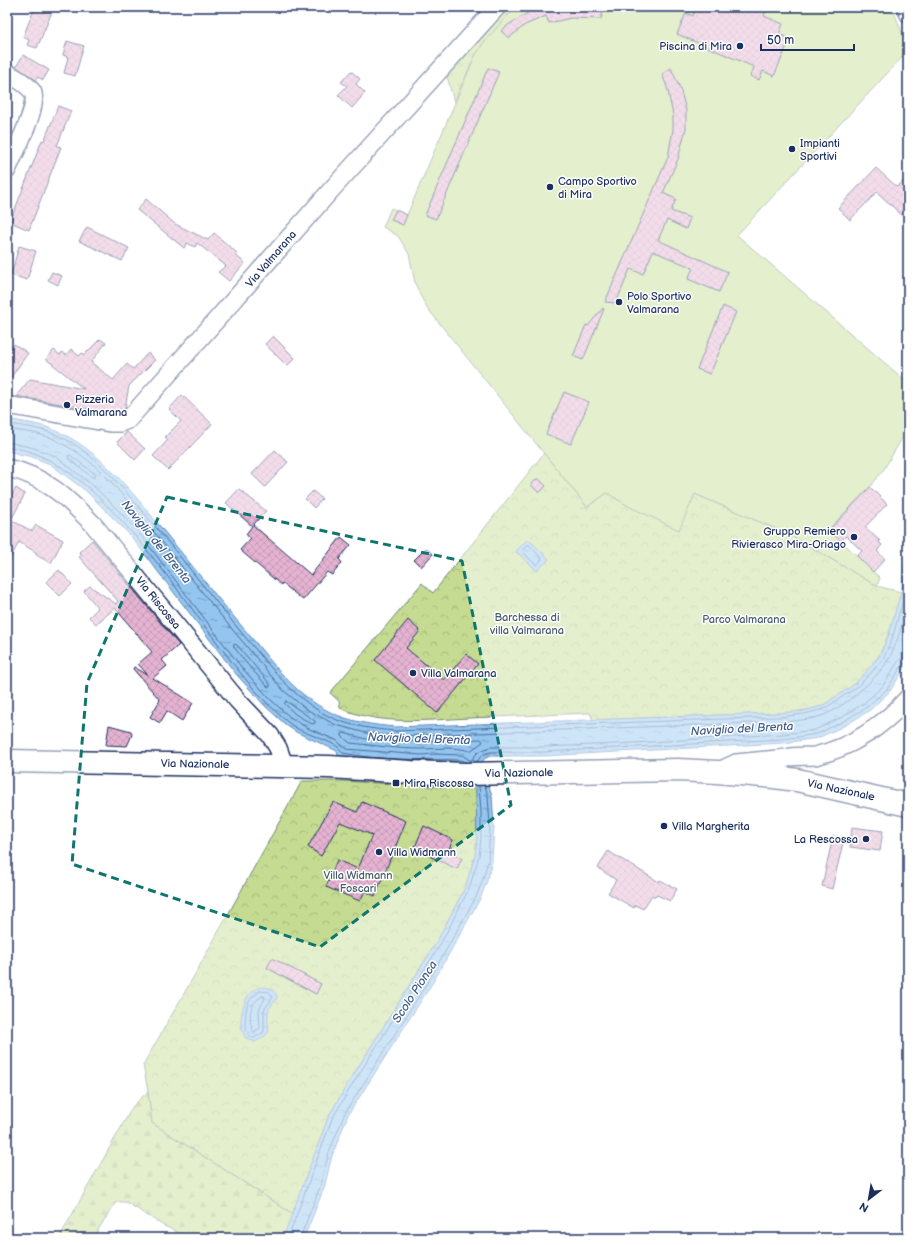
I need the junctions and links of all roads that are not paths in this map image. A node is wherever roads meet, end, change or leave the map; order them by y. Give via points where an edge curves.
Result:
1 (497, 7) edge
2 (906, 7) edge
3 (908, 13) edge
4 (7, 73) edge
5 (7, 170) edge
6 (7, 405) edge
7 (7, 468) edge
8 (908, 698) edge
9 (814, 756) junction
10 (787, 758) junction
11 (7, 761) edge
12 (283, 766) junction
13 (717, 772) junction
14 (774, 777) junction
15 (797, 780) junction
16 (908, 805) edge

1 - 6 street, Via Valmarana via 128,420 110,423
2 - 3 street
4 - 5 street via 34,92 34,102
7 - 12 street, Via Riscossa via 39,478 55,488 94,524 238,702 270,735 278,748
8 - 9 street via 877,728 834,750
9 - 10 street
9 - 15 street via 799,771
10 - 13 street via 736,763
10 - 14 street via 779,763
11 - 12 main road, Via Nazionale
12 - 13 main road, Via Nazionale via 465,774 678,770
13 - 14 main road, Via Nazionale
14 - 15 main road, Via Nazionale
15 - 16 main road, Via Nazionale

